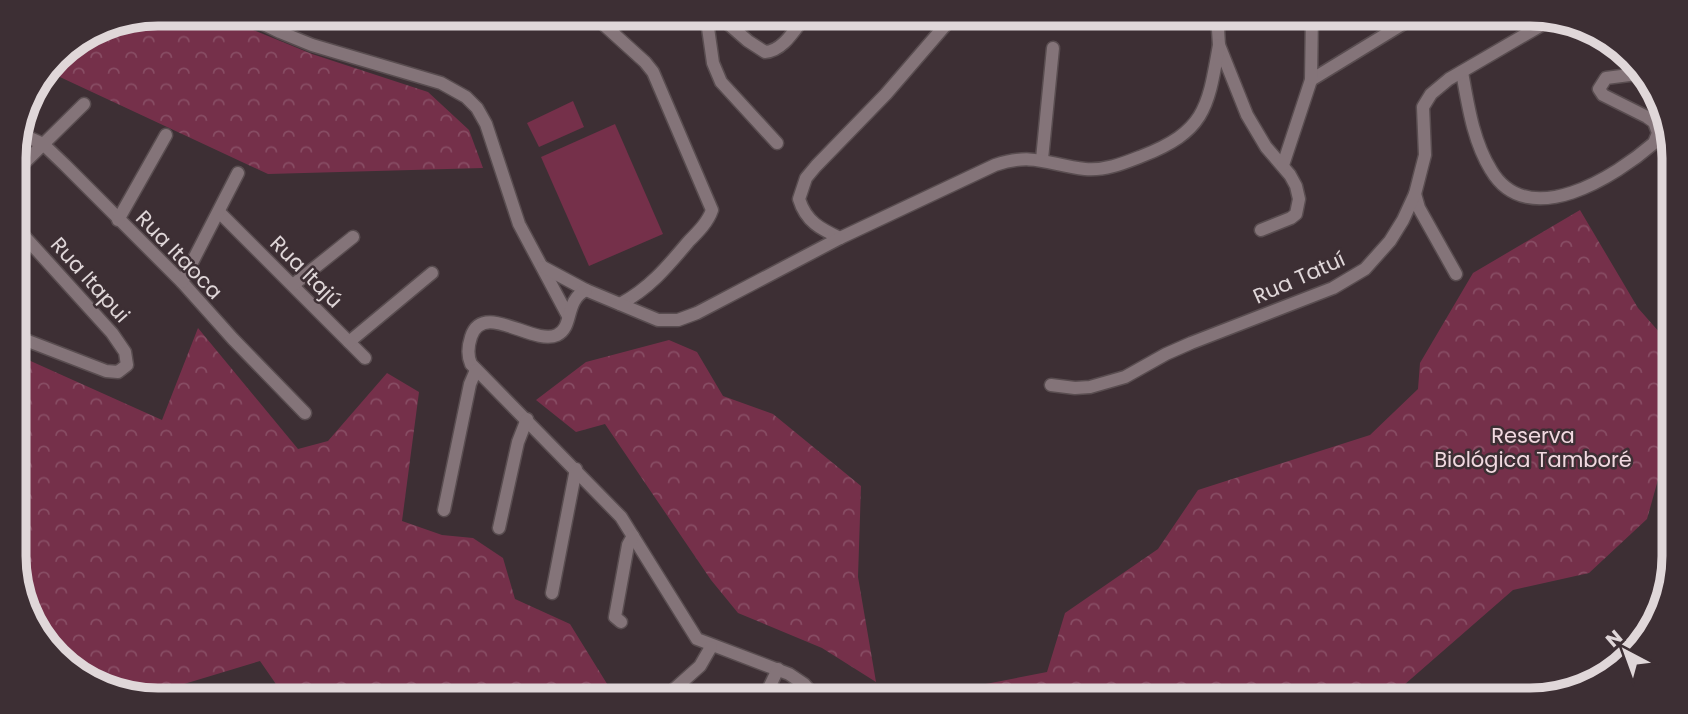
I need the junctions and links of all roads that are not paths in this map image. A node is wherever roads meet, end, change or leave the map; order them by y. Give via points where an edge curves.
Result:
1 (944, 26) edge
2 (1218, 26) edge
3 (1312, 26) edge
4 (1399, 26) edge
5 (268, 27) edge
6 (606, 27) edge
7 (708, 27) edge
8 (731, 27) edge
9 (797, 27) edge
10 (1538, 27) edge
11 (1219, 45) junction
12 (1054, 48) dead end
13 (1462, 72) junction
14 (1631, 75) edge
15 (1311, 80) junction
16 (84, 104) dead end
17 (166, 135) dead end
18 (28, 137) edge
19 (777, 143) dead end
20 (43, 144) junction
21 (1042, 159) junction
22 (27, 161) edge
23 (1283, 165) junction
24 (238, 173) dead end
25 (1415, 194) junction
26 (220, 213) junction
27 (118, 220) junction
28 (1261, 230) dead end
29 (353, 237) dead end
30 (840, 238) junction
31 (27, 239) edge
32 (543, 267) junction
33 (432, 273) dead end
34 (1456, 274) dead end
35 (182, 282) junction
36 (293, 285) junction
37 (586, 290) junction
38 (620, 304) junction
39 (568, 316) junction
40 (27, 340) edge
41 (349, 342) junction
42 (365, 358) dead end
43 (476, 370) junction
44 (1051, 385) dead end
45 (305, 413) dead end
46 (527, 419) junction
47 (576, 469) junction
48 (444, 510) dead end
49 (499, 528) dead end
50 (633, 536) junction
51 (647, 559) junction
52 (624, 566) junction
53 (552, 593) dead end
54 (621, 622) dead end
55 (711, 647) junction
56 (778, 669) junction
57 (675, 688) edge
58 (769, 688) edge
59 (807, 688) edge

1 - 30 street via 806,178 799,200 807,216
2 - 11 street
3 - 15 street
4 - 15 street
5 - 32 street via 441,83 466,97 486,124 519,224
6 - 38 street via 653,72 712,210 659,276
7 - 19 street via 721,82
8 - 9 street via 765,51 776,50
10 - 13 street, Rua Tatuí
11 - 21 street via 1207,106 1181,137 1104,168 1070,167
11 - 23 street via 1255,132
12 - 21 street
13 - 14 street via 1474,127 1492,172 1517,195 1539,200 1559,198 1590,185 1657,138 1654,122 1603,96 1600,89 1606,78
13 - 25 street, Rua Tatuí via 1431,94 1423,107 1425,155
15 - 23 street
16 - 20 street
17 - 27 street
18 - 20 street, Rua Itaoca
20 - 22 street
20 - 27 street, Rua Itaoca
21 - 30 street via 995,165
23 - 28 street via 1296,186 1299,207 1291,218
24 - 26 street
25 - 34 street
25 - 44 street, Rua Tatuí via 1376,259 1333,288 1191,343 1125,377 1090,387
26 - 35 street
26 - 36 street, Rua Itajú
27 - 35 street, Rua Itaoca
29 - 36 street
30 - 38 street via 678,320 658,320
31 - 40 street, Rua Itapui via 112,333 125,352 127,365 118,372 106,371
32 - 37 street
32 - 39 street
33 - 41 street
35 - 45 street, Rua Itaoca
36 - 41 street, Rua Itajú
37 - 38 street
37 - 39 street via 573,300
39 - 43 street via 562,330 551,336 493,322 478,326 471,335 468,355
41 - 42 street, Rua Itajú
43 - 46 street
43 - 48 street
46 - 47 street
46 - 49 street
47 - 50 street
47 - 53 street
50 - 51 street
50 - 52 street
51 - 52 street
51 - 55 street via 697,639
52 - 54 street via 615,617
55 - 56 street
55 - 57 street
56 - 58 street
56 - 59 street

